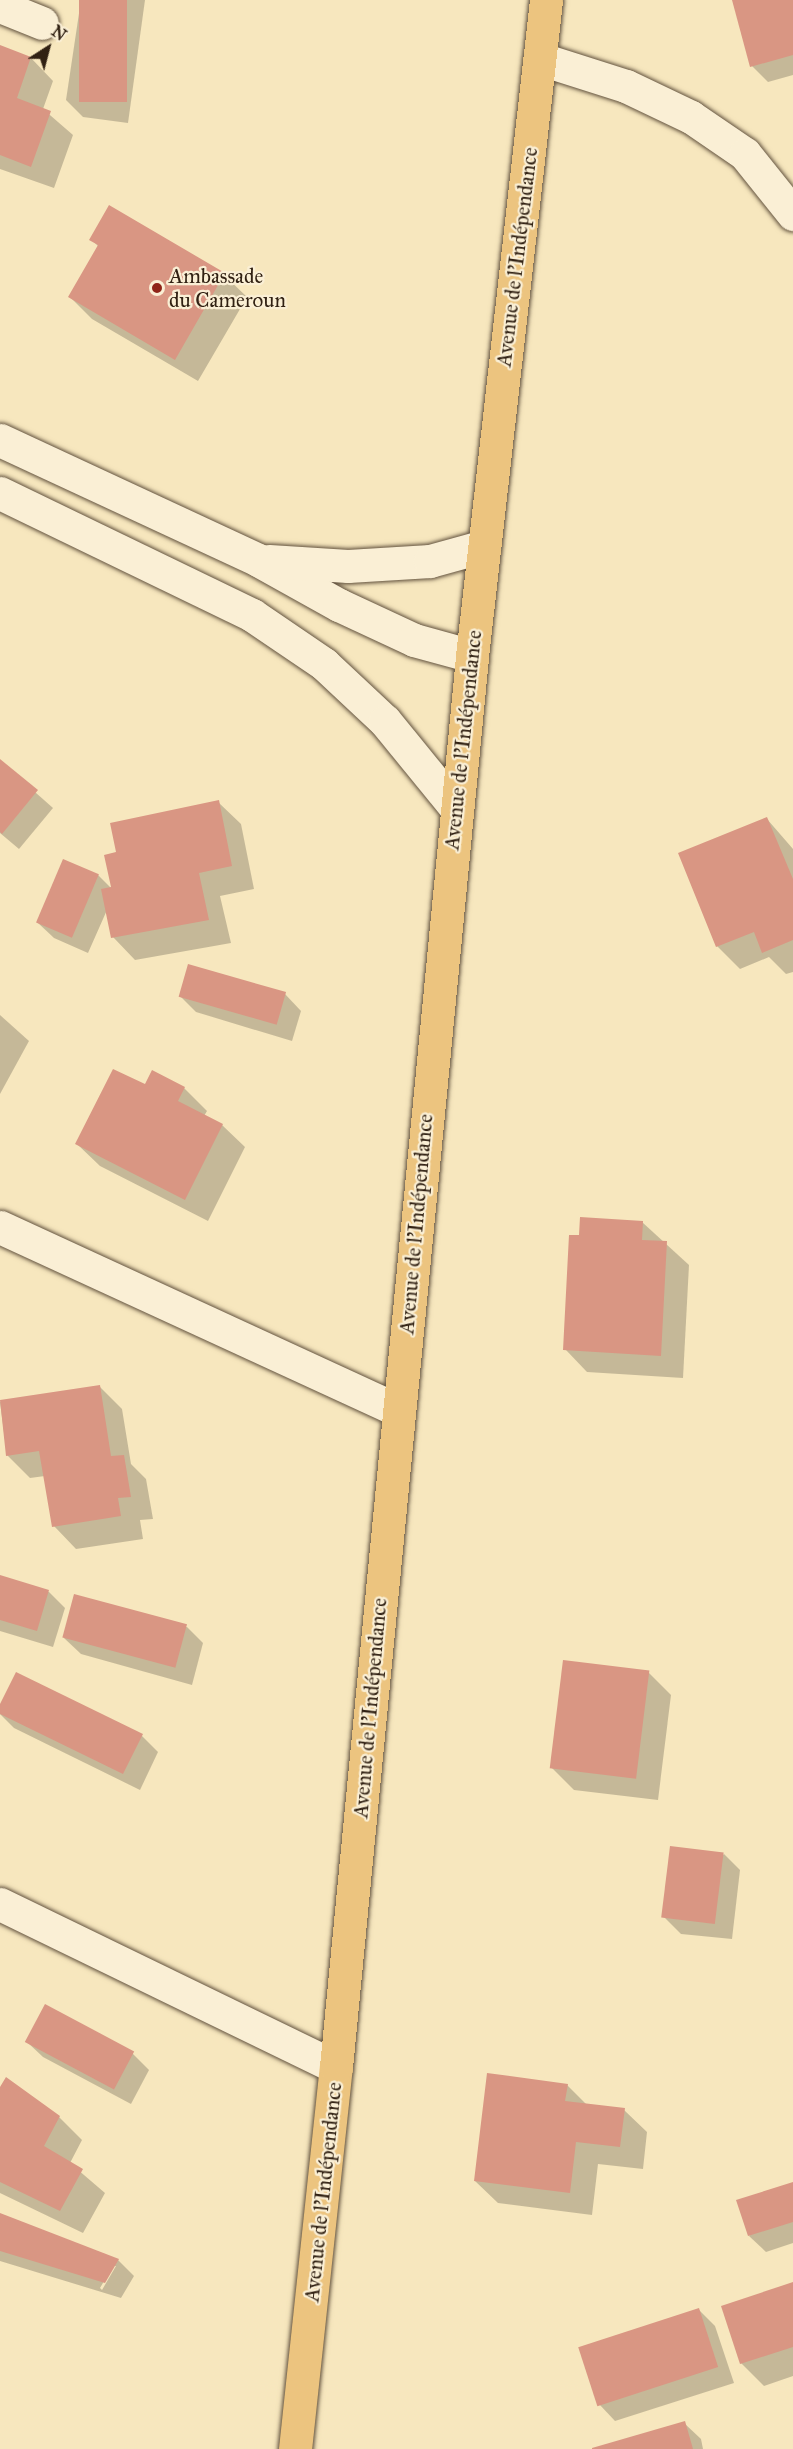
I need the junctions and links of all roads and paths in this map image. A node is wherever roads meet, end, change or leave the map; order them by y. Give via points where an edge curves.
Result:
1 (546, 0) edge
2 (0, 6) edge
3 (42, 23) dead end
4 (541, 59) junction
5 (793, 214) edge
6 (0, 440) edge
7 (0, 493) edge
8 (484, 546) junction
9 (258, 560) junction
10 (472, 656) junction
11 (456, 808) junction
12 (0, 1227) edge
13 (398, 1410) junction
14 (0, 1904) edge
15 (336, 2067) junction
16 (295, 2449) edge

1 - 4 main road, Avenue de l'Indépendance
2 - 3 street
4 - 5 street via 626,86 691,117 745,154
4 - 8 main road, Avenue de l'Indépendance
6 - 9 street
7 - 11 street via 252,615 324,664 385,722
8 - 9 street via 429,561 348,567
8 - 10 main road, Avenue de l'Indépendance
9 - 10 street via 339,605 414,640
10 - 11 main road, Avenue de l'Indépendance
11 - 13 main road, Avenue de l'Indépendance
12 - 13 street
13 - 15 main road, Avenue de l'Indépendance
14 - 15 street
15 - 16 main road, Avenue de l'Indépendance

